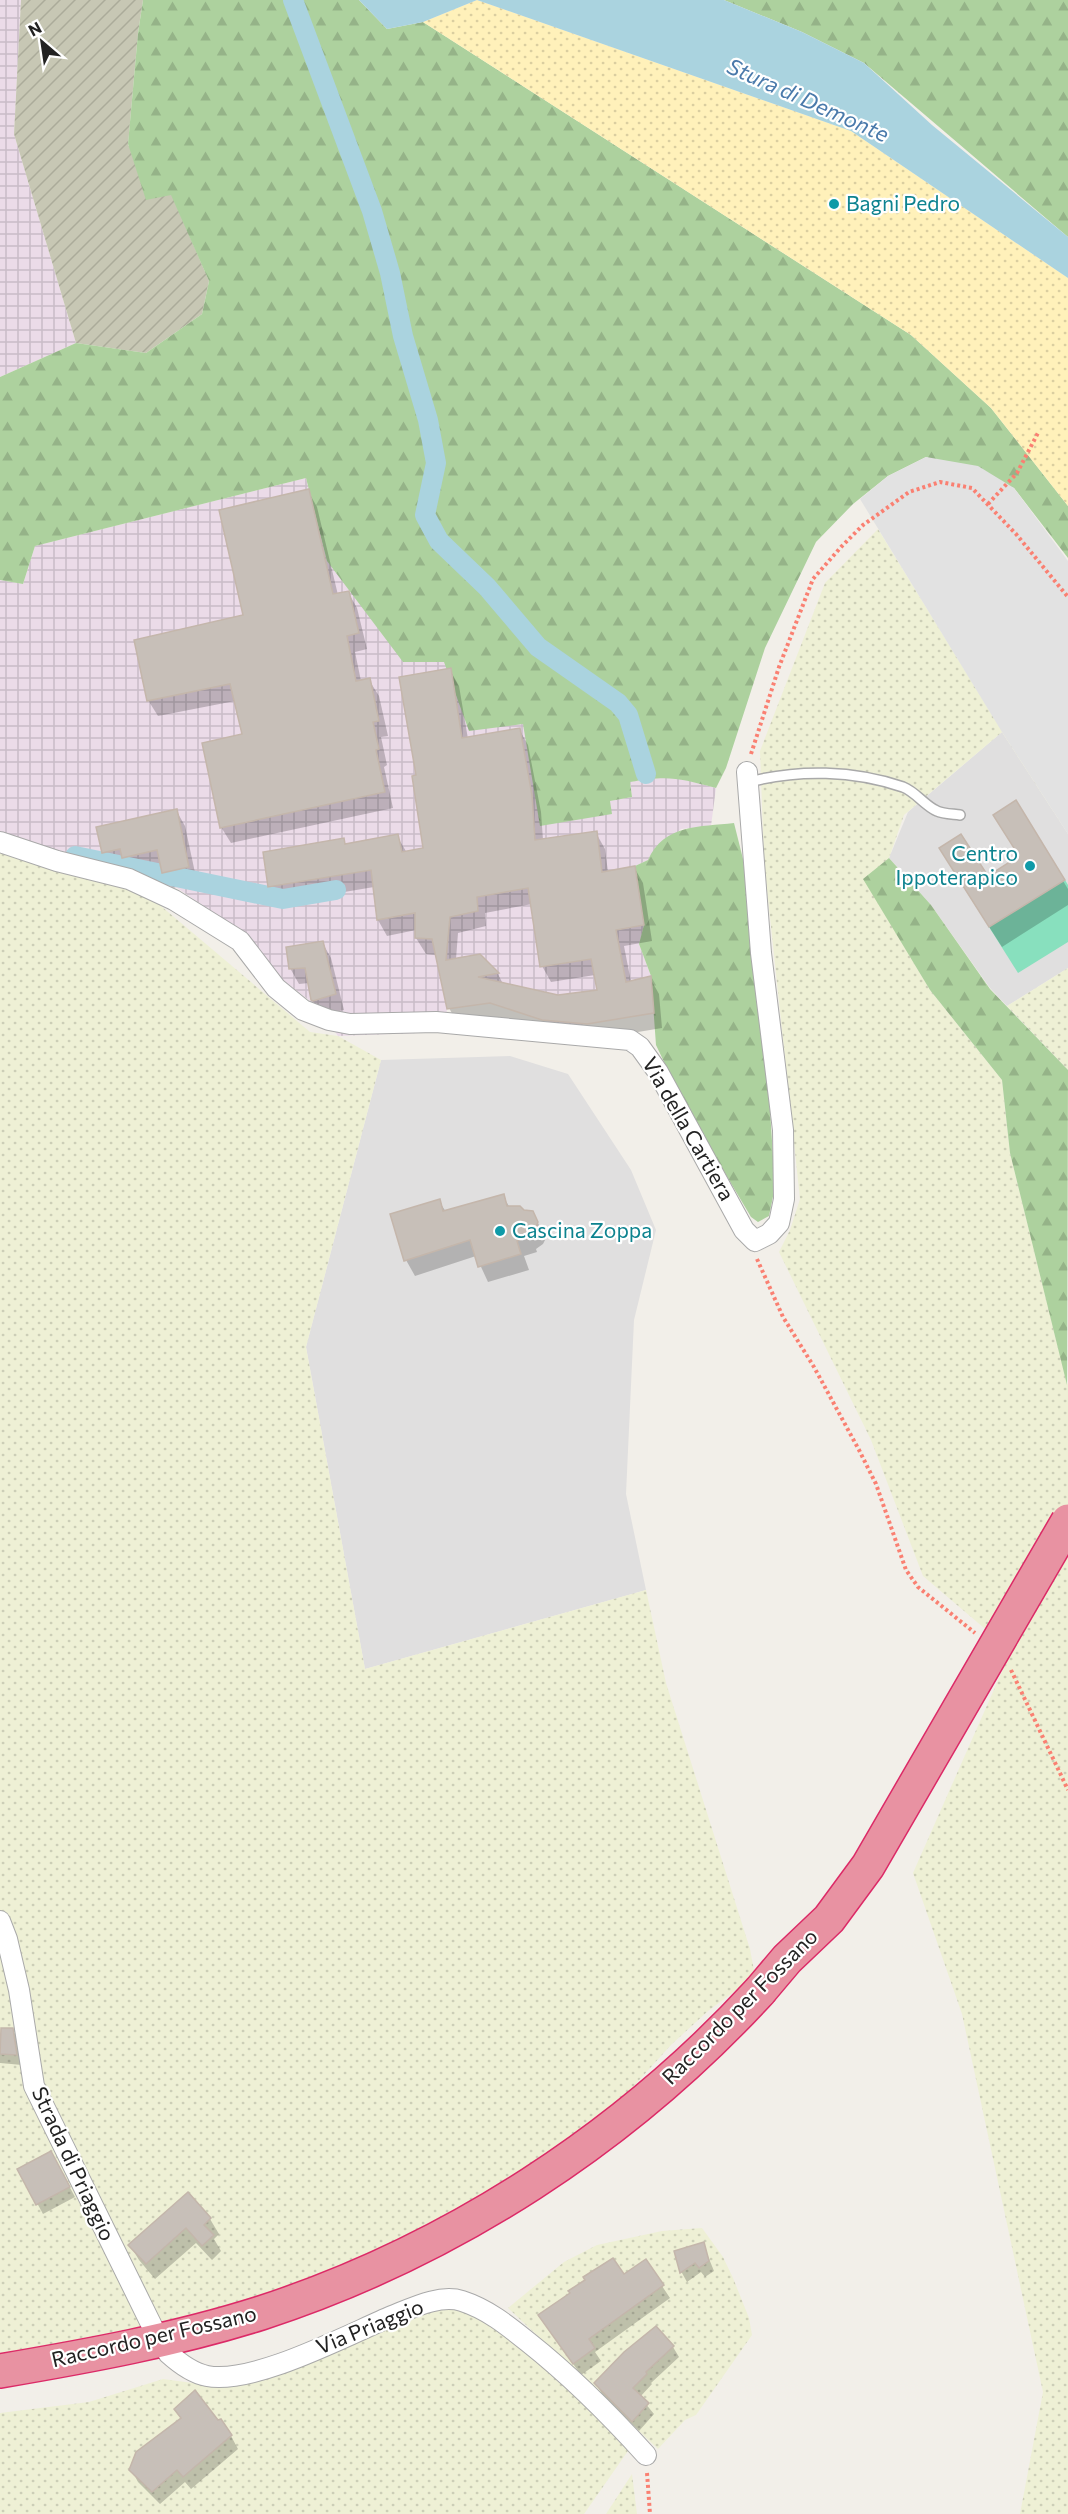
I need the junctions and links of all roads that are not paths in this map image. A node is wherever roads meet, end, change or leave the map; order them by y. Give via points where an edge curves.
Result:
1 (748, 778) joint
2 (960, 815) dead end
3 (0, 842) edge
4 (1068, 1521) edge
5 (0, 1921) edge
6 (154, 2330) dead end
7 (168, 2353) dead end
8 (0, 2371) edge
9 (646, 2455) road end

1 - 2 lane via 815,772 857,776 905,788 937,811
1 - 3 street, Via della Cartiera via 761,953 783,1130 784,1199 779,1222 769,1234 755,1241 744,1230 658,1072 630,1040 436,1022 350,1024 328,1020 303,1010 276,988 240,940 174,900 129,879
4 - 8 highway, Raccordo per Fossano, bridge via 868,1866 828,1919 733,2020 630,2113 500,2203 404,2255 330,2288 224,2324
5 - 6 street, Strada di Priaggio via 19,1990 34,2086
7 - 9 street, Via Priaggio via 187,2368 207,2376 265,2370 404,2311 433,2301 459,2300 490,2313 557,2365

